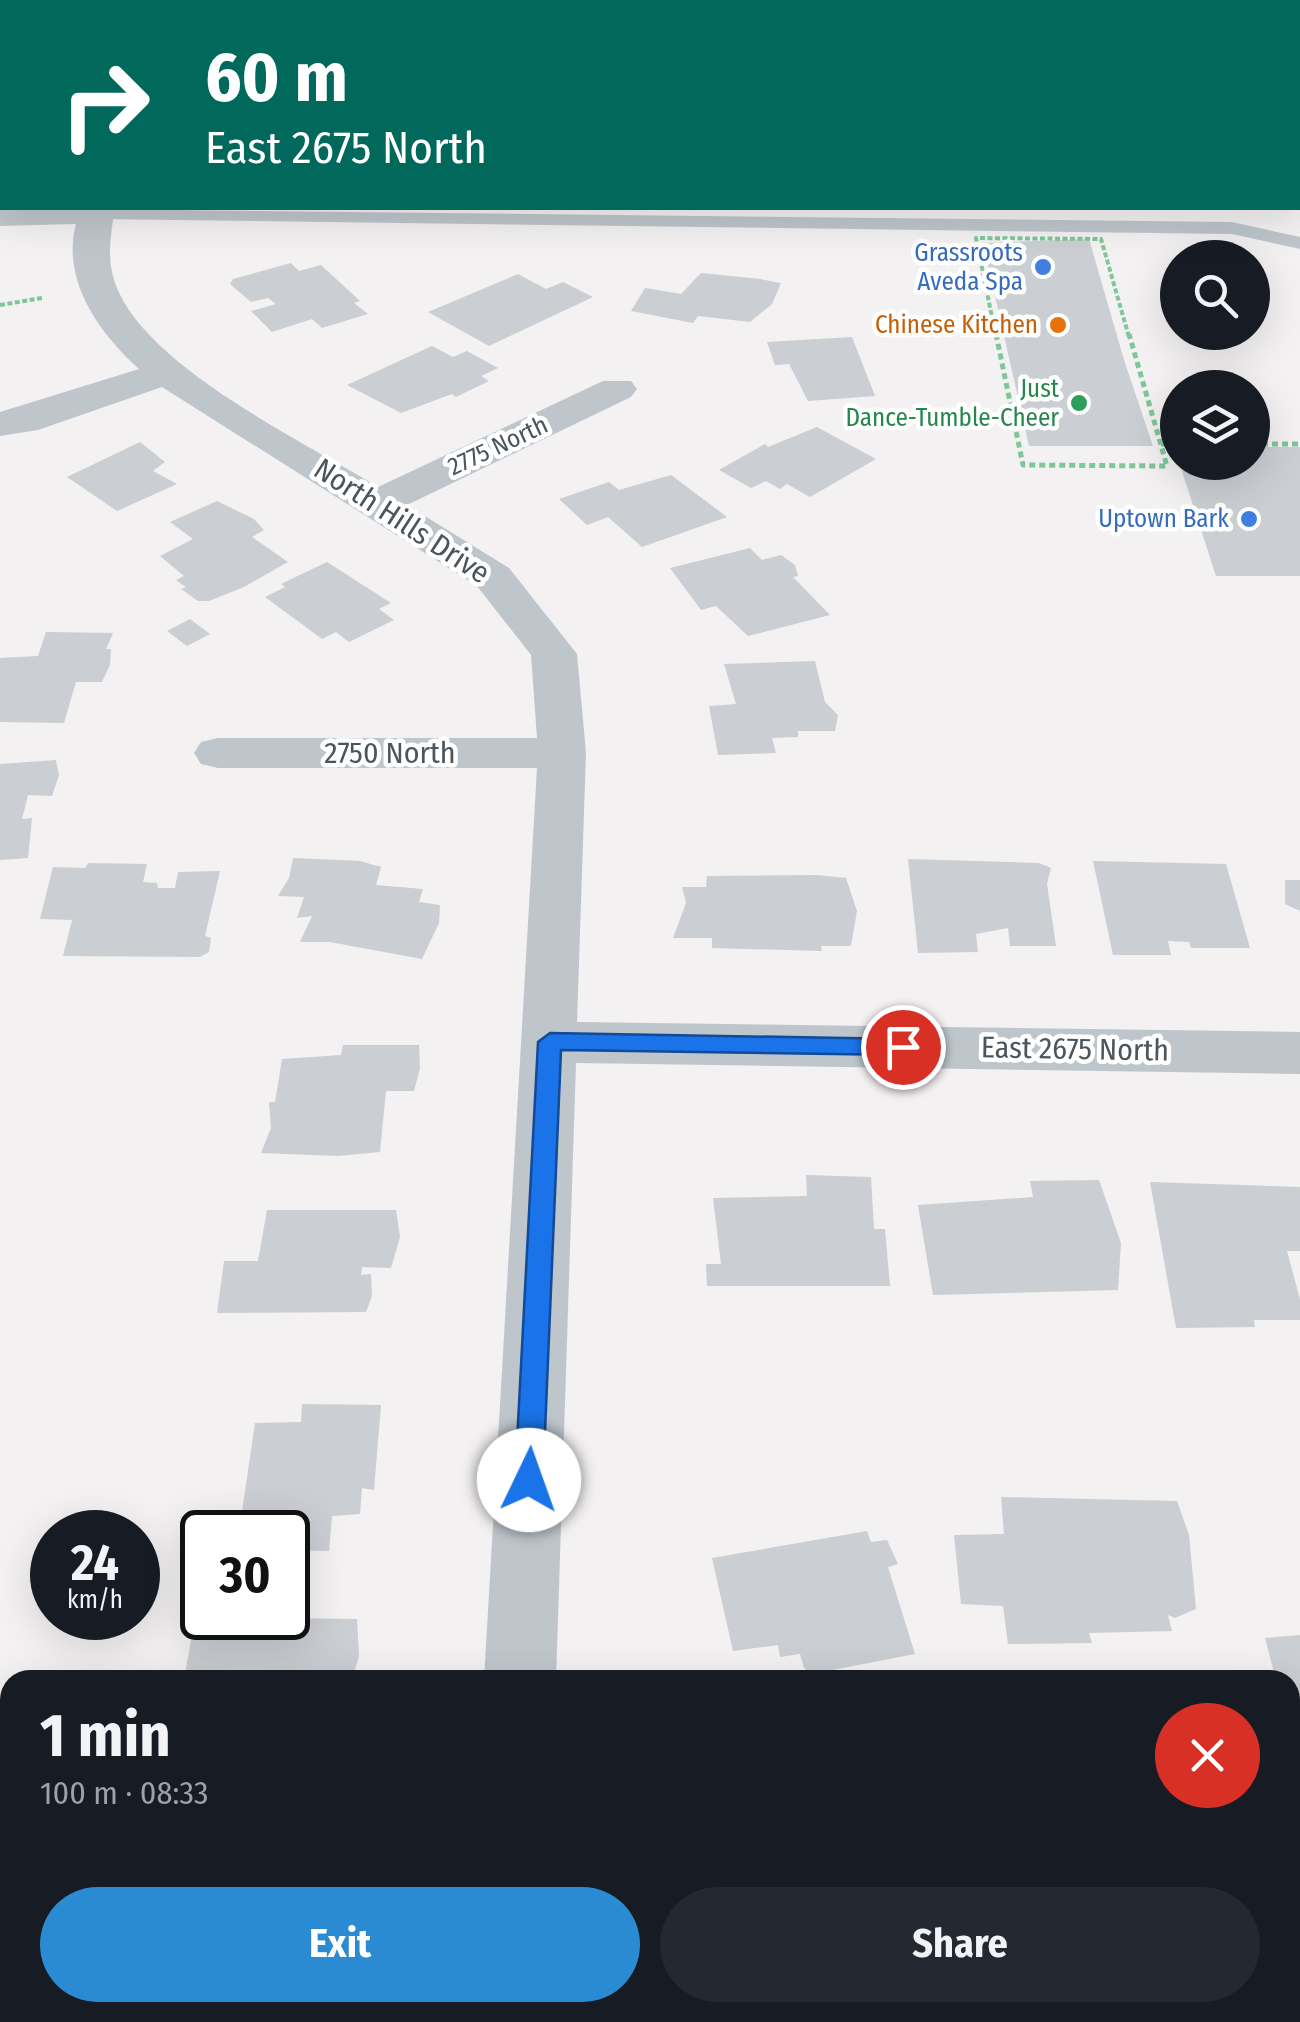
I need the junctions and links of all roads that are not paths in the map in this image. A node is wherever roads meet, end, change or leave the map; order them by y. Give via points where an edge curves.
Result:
1 (97, 210) edge
2 (490, 214) edge
3 (0, 215) edge
4 (885, 216) edge
5 (1300, 243) edge
6 (166, 373) junction
7 (618, 389) dead end
8 (0, 424) edge
9 (378, 503) junction
10 (218, 753) dead end
11 (562, 753) junction
12 (550, 1042) junction
13 (1300, 1053) edge
14 (520, 1670) edge

1 - 2 lane
1 - 3 street
1 - 6 street, North Hills Drive via 90,254 99,294 135,347
2 - 4 lane
4 - 5 lane via 1232,228
6 - 8 street
6 - 9 street, North Hills Drive
7 - 9 street, 2775 North
9 - 11 street, North Hills Drive via 493,576 554,654
10 - 11 street, 2750 North
11 - 12 street, North Hills Drive
12 - 13 street, East 2675 North
12 - 14 street, North Hills Drive

